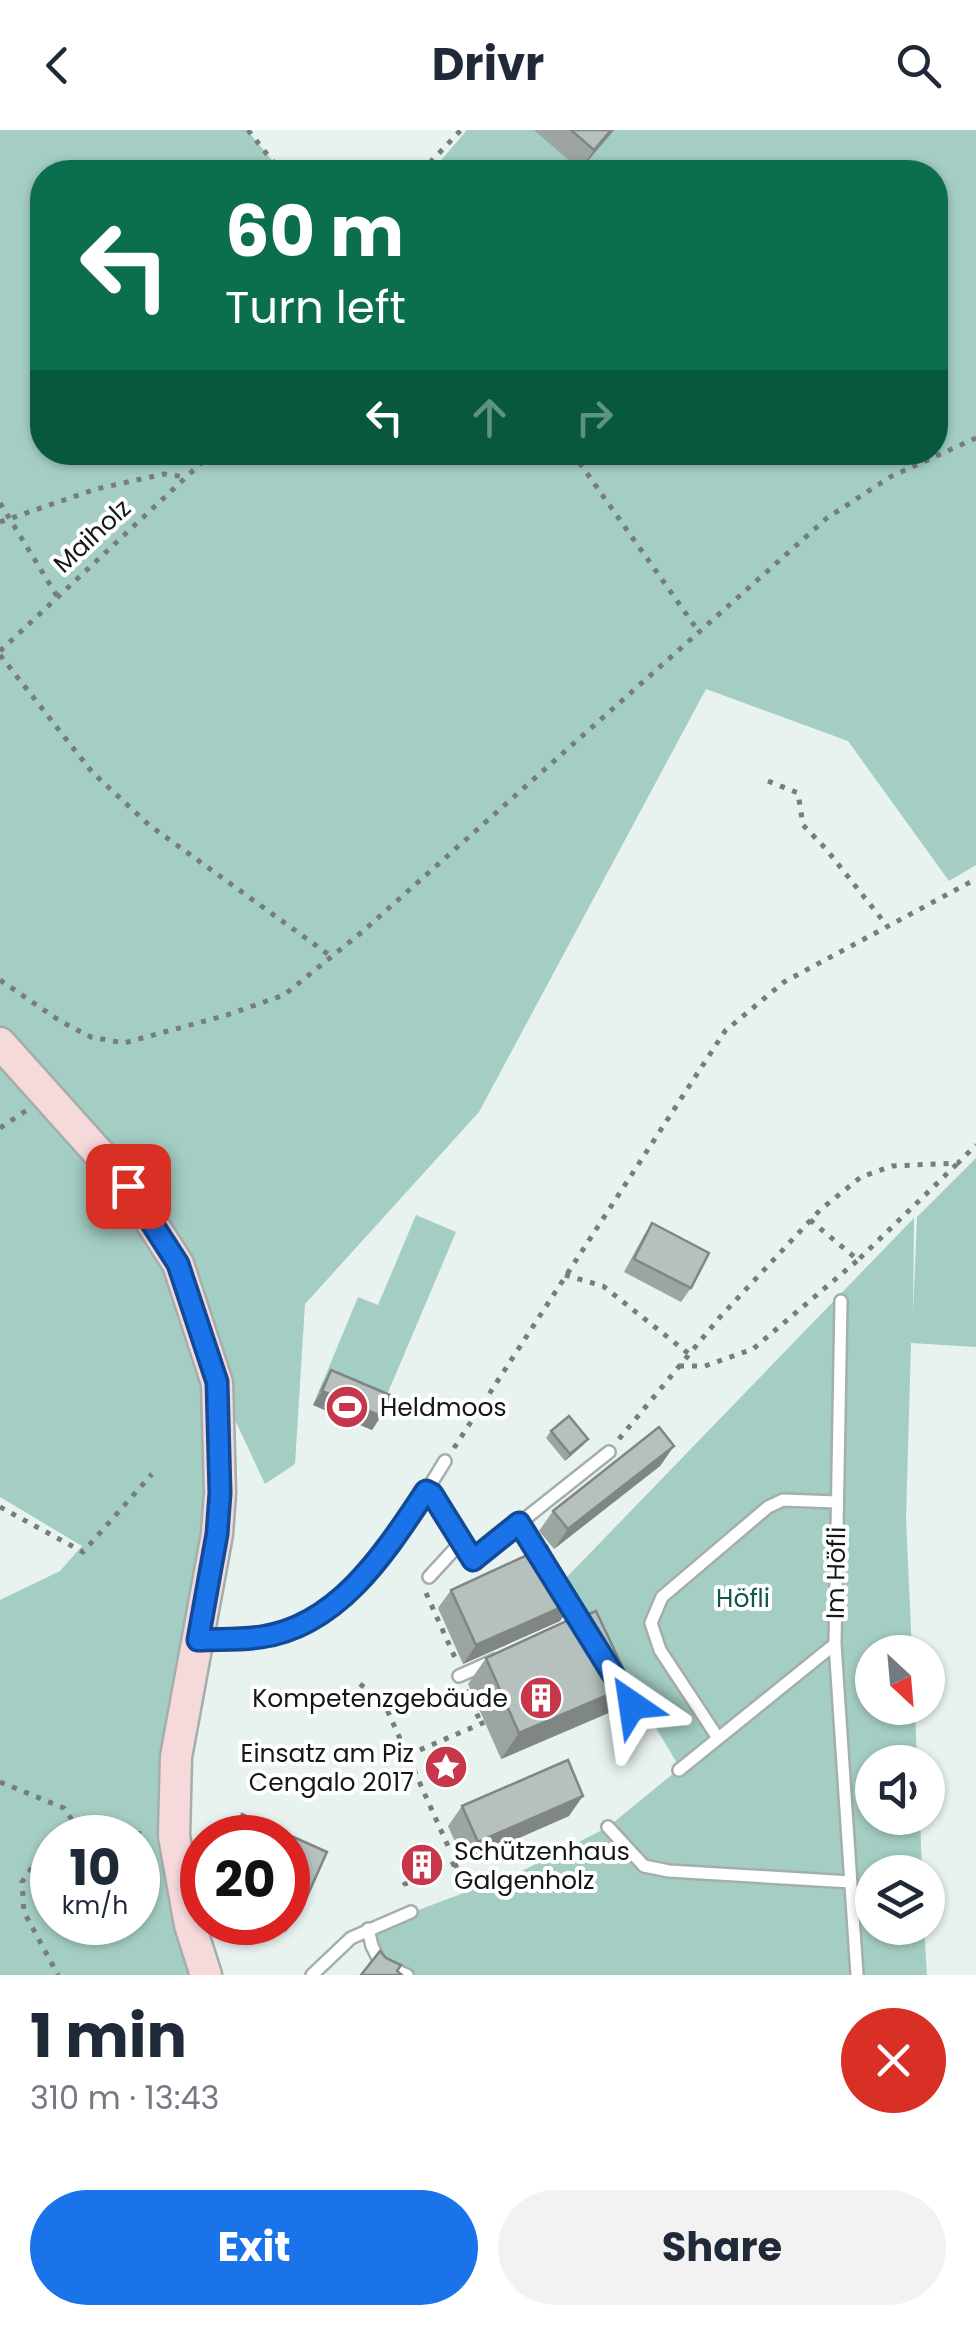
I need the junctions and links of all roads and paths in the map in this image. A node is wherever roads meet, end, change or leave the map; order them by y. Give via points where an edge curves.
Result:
1 (248, 130) edge
2 (461, 130) edge
3 (272, 160) edge
4 (432, 160) edge
5 (976, 438) edge
6 (948, 451) edge
7 (199, 465) edge
8 (581, 465) edge
9 (916, 465) edge
10 (186, 477) junction
11 (0, 503) edge
12 (10, 518) junction
13 (0, 522) edge
14 (57, 596) junction
15 (698, 632) junction
16 (0, 653) edge
17 (768, 781) dead end
18 (976, 879) edge
19 (888, 926) junction
20 (332, 956) junction
21 (0, 980) edge
22 (0, 1042) edge
23 (19, 1098) dead end
24 (0, 1128) edge
25 (976, 1146) edge
26 (958, 1163) junction
27 (810, 1220) junction
28 (858, 1260) junction
29 (566, 1275) junction
30 (841, 1301) dead end
31 (689, 1354) junction
32 (679, 1366) junction
33 (609, 1452) joint
34 (445, 1462) joint
35 (152, 1474) dead end
36 (426, 1491) junction
37 (838, 1502) junction
38 (0, 1507) edge
39 (519, 1523) junction
40 (462, 1541) junction
41 (550, 1572) edge
42 (426, 1582) joint
43 (560, 1589) edge
44 (581, 1622) junction
45 (564, 1630) edge
46 (591, 1639) edge
47 (198, 1640) junction
48 (835, 1644) junction
49 (512, 1653) edge
50 (612, 1672) edge
51 (459, 1676) junction
52 (360, 1684) dead end
53 (632, 1705) edge
54 (718, 1738) junction
55 (408, 1755) junction
56 (678, 1770) dead end
57 (0, 1782) edge
58 (68, 1815) edge
59 (608, 1827) dead end
60 (448, 1846) dead end
61 (30, 1871) edge
62 (404, 1882) dead end
63 (851, 1882) junction
64 (465, 1892) dead end
65 (411, 1912) dead end
66 (30, 1923) edge
67 (368, 1929) junction
68 (42, 1945) edge
69 (58, 1975) edge
70 (206, 1975) edge
71 (312, 1975) edge
72 (407, 1975) edge
73 (858, 1975) edge

1 - 3 path
2 - 4 path
5 - 6 path
7 - 10 path, Maiholz
8 - 15 path
9 - 15 path via 827,518
10 - 12 path via 164,474 96,488
10 - 14 path, Maiholz
11 - 12 path
12 - 13 path
12 - 14 path
14 - 16 path, Maiholz
15 - 20 path
16 - 20 path via 92,772 149,825
17 - 19 path via 798,793 803,825
18 - 19 path
19 - 29 path via 784,982 724,1031
20 - 21 path via 284,995 124,1043 90,1037
22 - 47 street via 128,1186 178,1264 217,1382 217,1534
23 - 24 path via 29,1109
25 - 26 path
26 - 27 path via 892,1166 861,1177
26 - 28 path
27 - 28 path
27 - 31 path
28 - 32 path via 754,1349 706,1366
29 - 31 path via 603,1286
29 - 34 path
30 - 37 lane, Im Höfli
31 - 32 path
32 - 33 path
33 - 39 lane
34 - 36 lane
35 - 38 path via 83,1552
36 - 40 lane
36 - 47 lane via 382,1557 330,1606 262,1637
37 - 48 lane, Im Höfli
37 - 54 lane via 783,1500 768,1507 662,1598 651,1624 660,1650
39 - 40 lane via 473,1560
39 - 41 lane
40 - 42 lane
42 - 51 path
43 - 44 lane
44 - 45 lane
44 - 46 lane
47 - 70 street via 176,1756 174,1836
48 - 54 lane, Im Höfli
48 - 63 lane
49 - 51 lane
50 - 53 lane
51 - 55 path via 483,1723
52 - 55 path via 384,1703
54 - 56 lane, Im Höfli
55 - 60 path
57 - 58 path
59 - 63 lane via 644,1866
61 - 66 path via 22,1882
62 - 64 path via 454,1861
63 - 73 lane
65 - 67 lane
67 - 71 lane
67 - 72 lane via 381,1964
68 - 69 path

